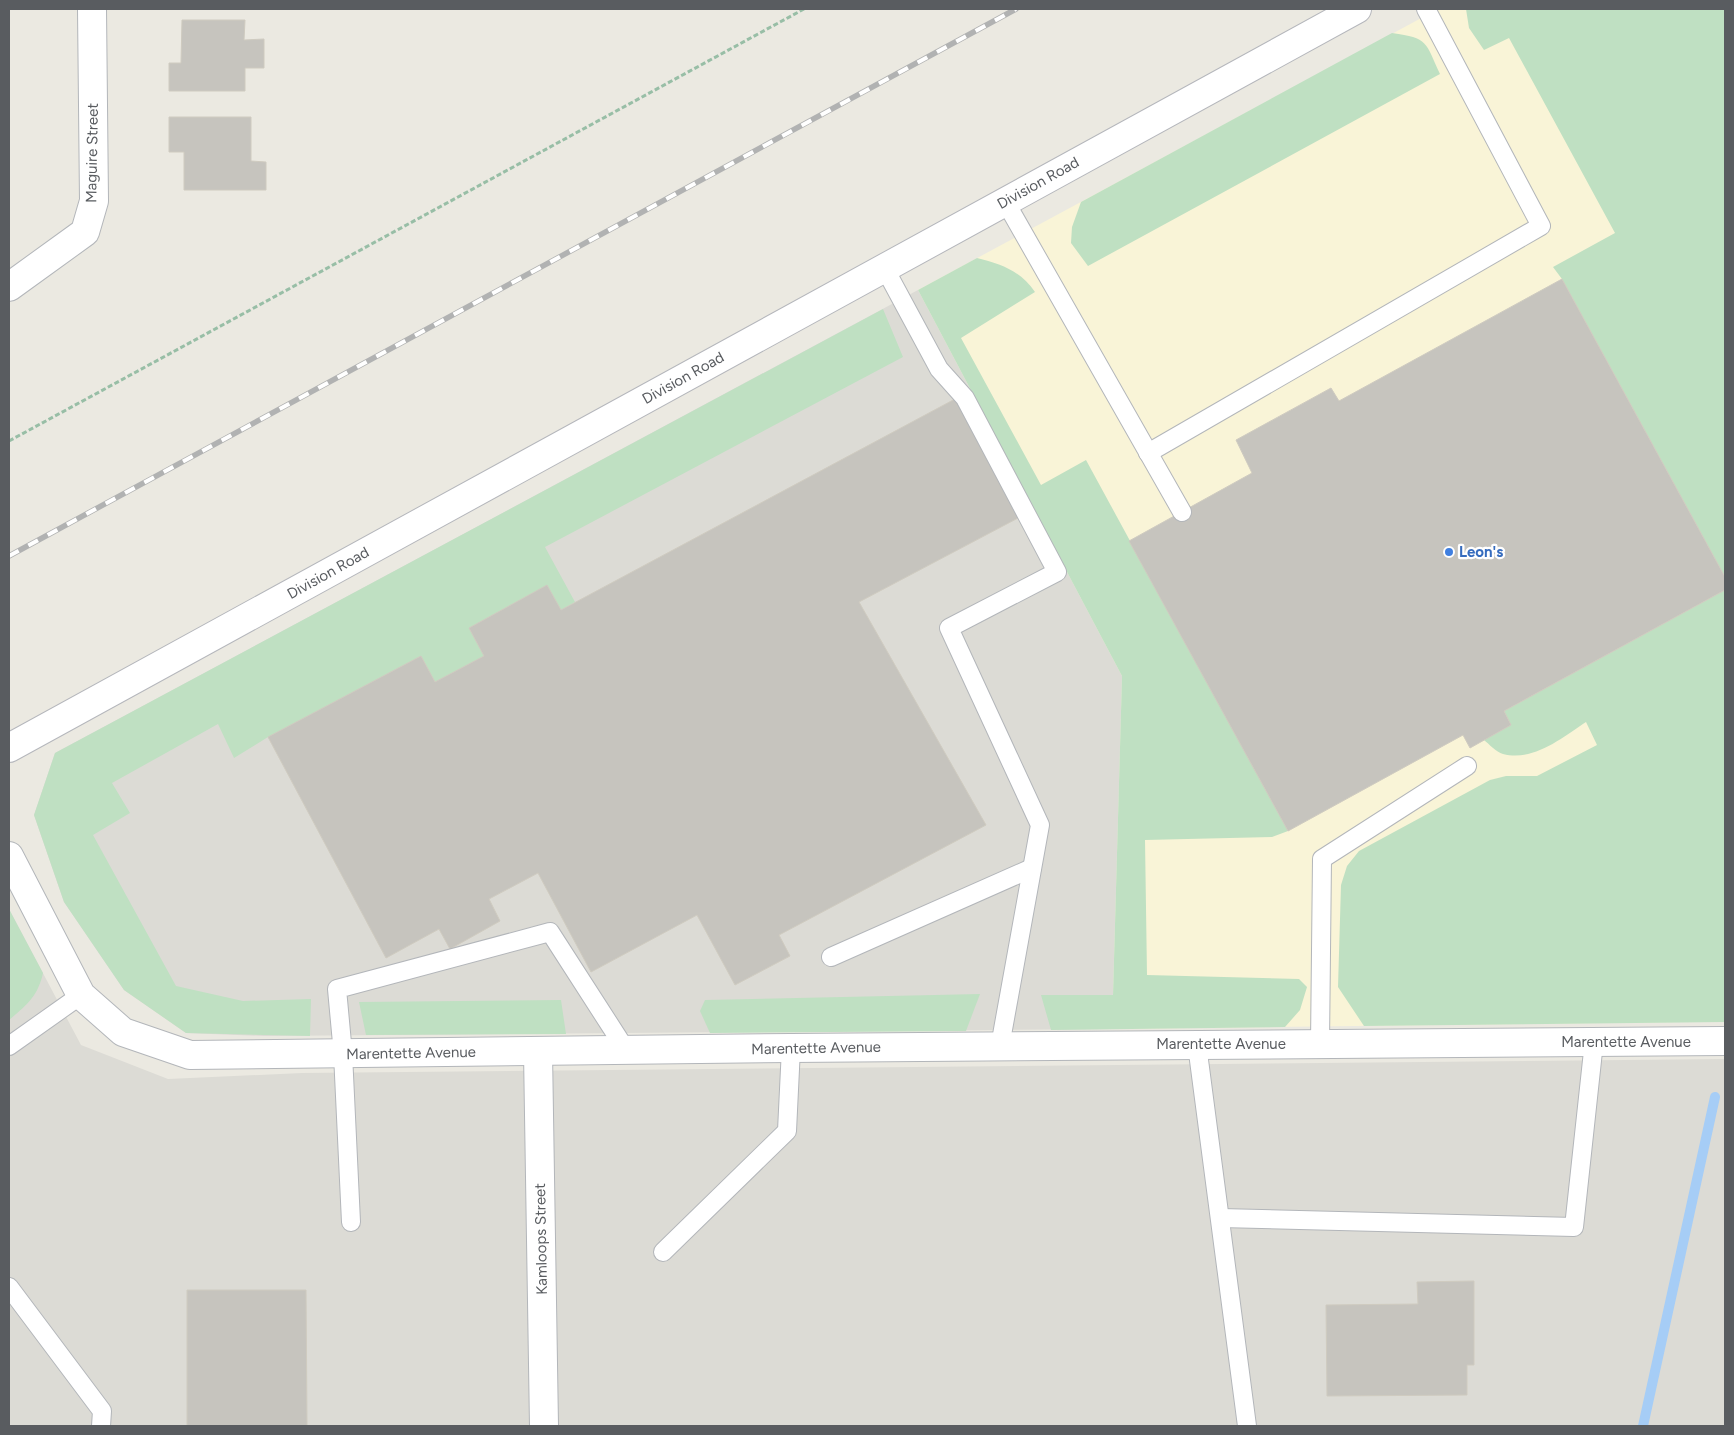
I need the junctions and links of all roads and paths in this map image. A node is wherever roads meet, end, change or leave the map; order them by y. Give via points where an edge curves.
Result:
1 (92, 9) edge
2 (804, 9) edge
3 (1357, 9) edge
4 (1426, 9) edge
5 (1005, 201) junction
6 (884, 268) junction
7 (9, 286) edge
8 (9, 441) edge
9 (1148, 453) junction
10 (1182, 512) dead end
11 (9, 748) edge
12 (1467, 766) dead end
13 (9, 856) edge
14 (1032, 868) junction
15 (831, 957) dead end
16 (81, 995) junction
17 (1725, 1041) edge
18 (1594, 1042) junction
19 (1320, 1044) junction
20 (1197, 1045) junction
21 (9, 1046) edge
22 (1000, 1046) junction
23 (791, 1048) junction
24 (626, 1050) junction
25 (538, 1052) junction
26 (343, 1054) junction
27 (1220, 1218) junction
28 (351, 1222) dead end
29 (663, 1252) dead end
30 (9, 1287) edge
31 (101, 1426) edge
32 (544, 1426) edge
33 (1247, 1426) edge

1 - 7 street, Maguire Street via 94,202 85,232
2 - 8 path
3 - 5 street, Division Road
4 - 9 lane via 1541,226
5 - 6 street, Division Road
5 - 9 lane
6 - 11 street, Division Road
6 - 14 lane via 939,370 965,398 1057,572 949,628 1040,825
9 - 10 lane
12 - 19 lane via 1322,859
13 - 16 street, Marentette Avenue
14 - 15 lane
14 - 22 lane
16 - 21 lane
16 - 26 street, Marentette Avenue via 124,1032 190,1055
17 - 18 street, Marentette Avenue
18 - 19 street, Marentette Avenue
18 - 27 lane via 1574,1227
19 - 20 street, Marentette Avenue
20 - 22 street, Marentette Avenue
20 - 27 lane
22 - 23 street, Marentette Avenue
23 - 24 street, Marentette Avenue
23 - 29 lane via 787,1131
24 - 25 street, Marentette Avenue
24 - 26 lane via 550,932 337,989
25 - 26 street, Marentette Avenue
25 - 32 street, Kamloops Street
26 - 28 lane
27 - 33 lane
30 - 31 lane via 102,1411

